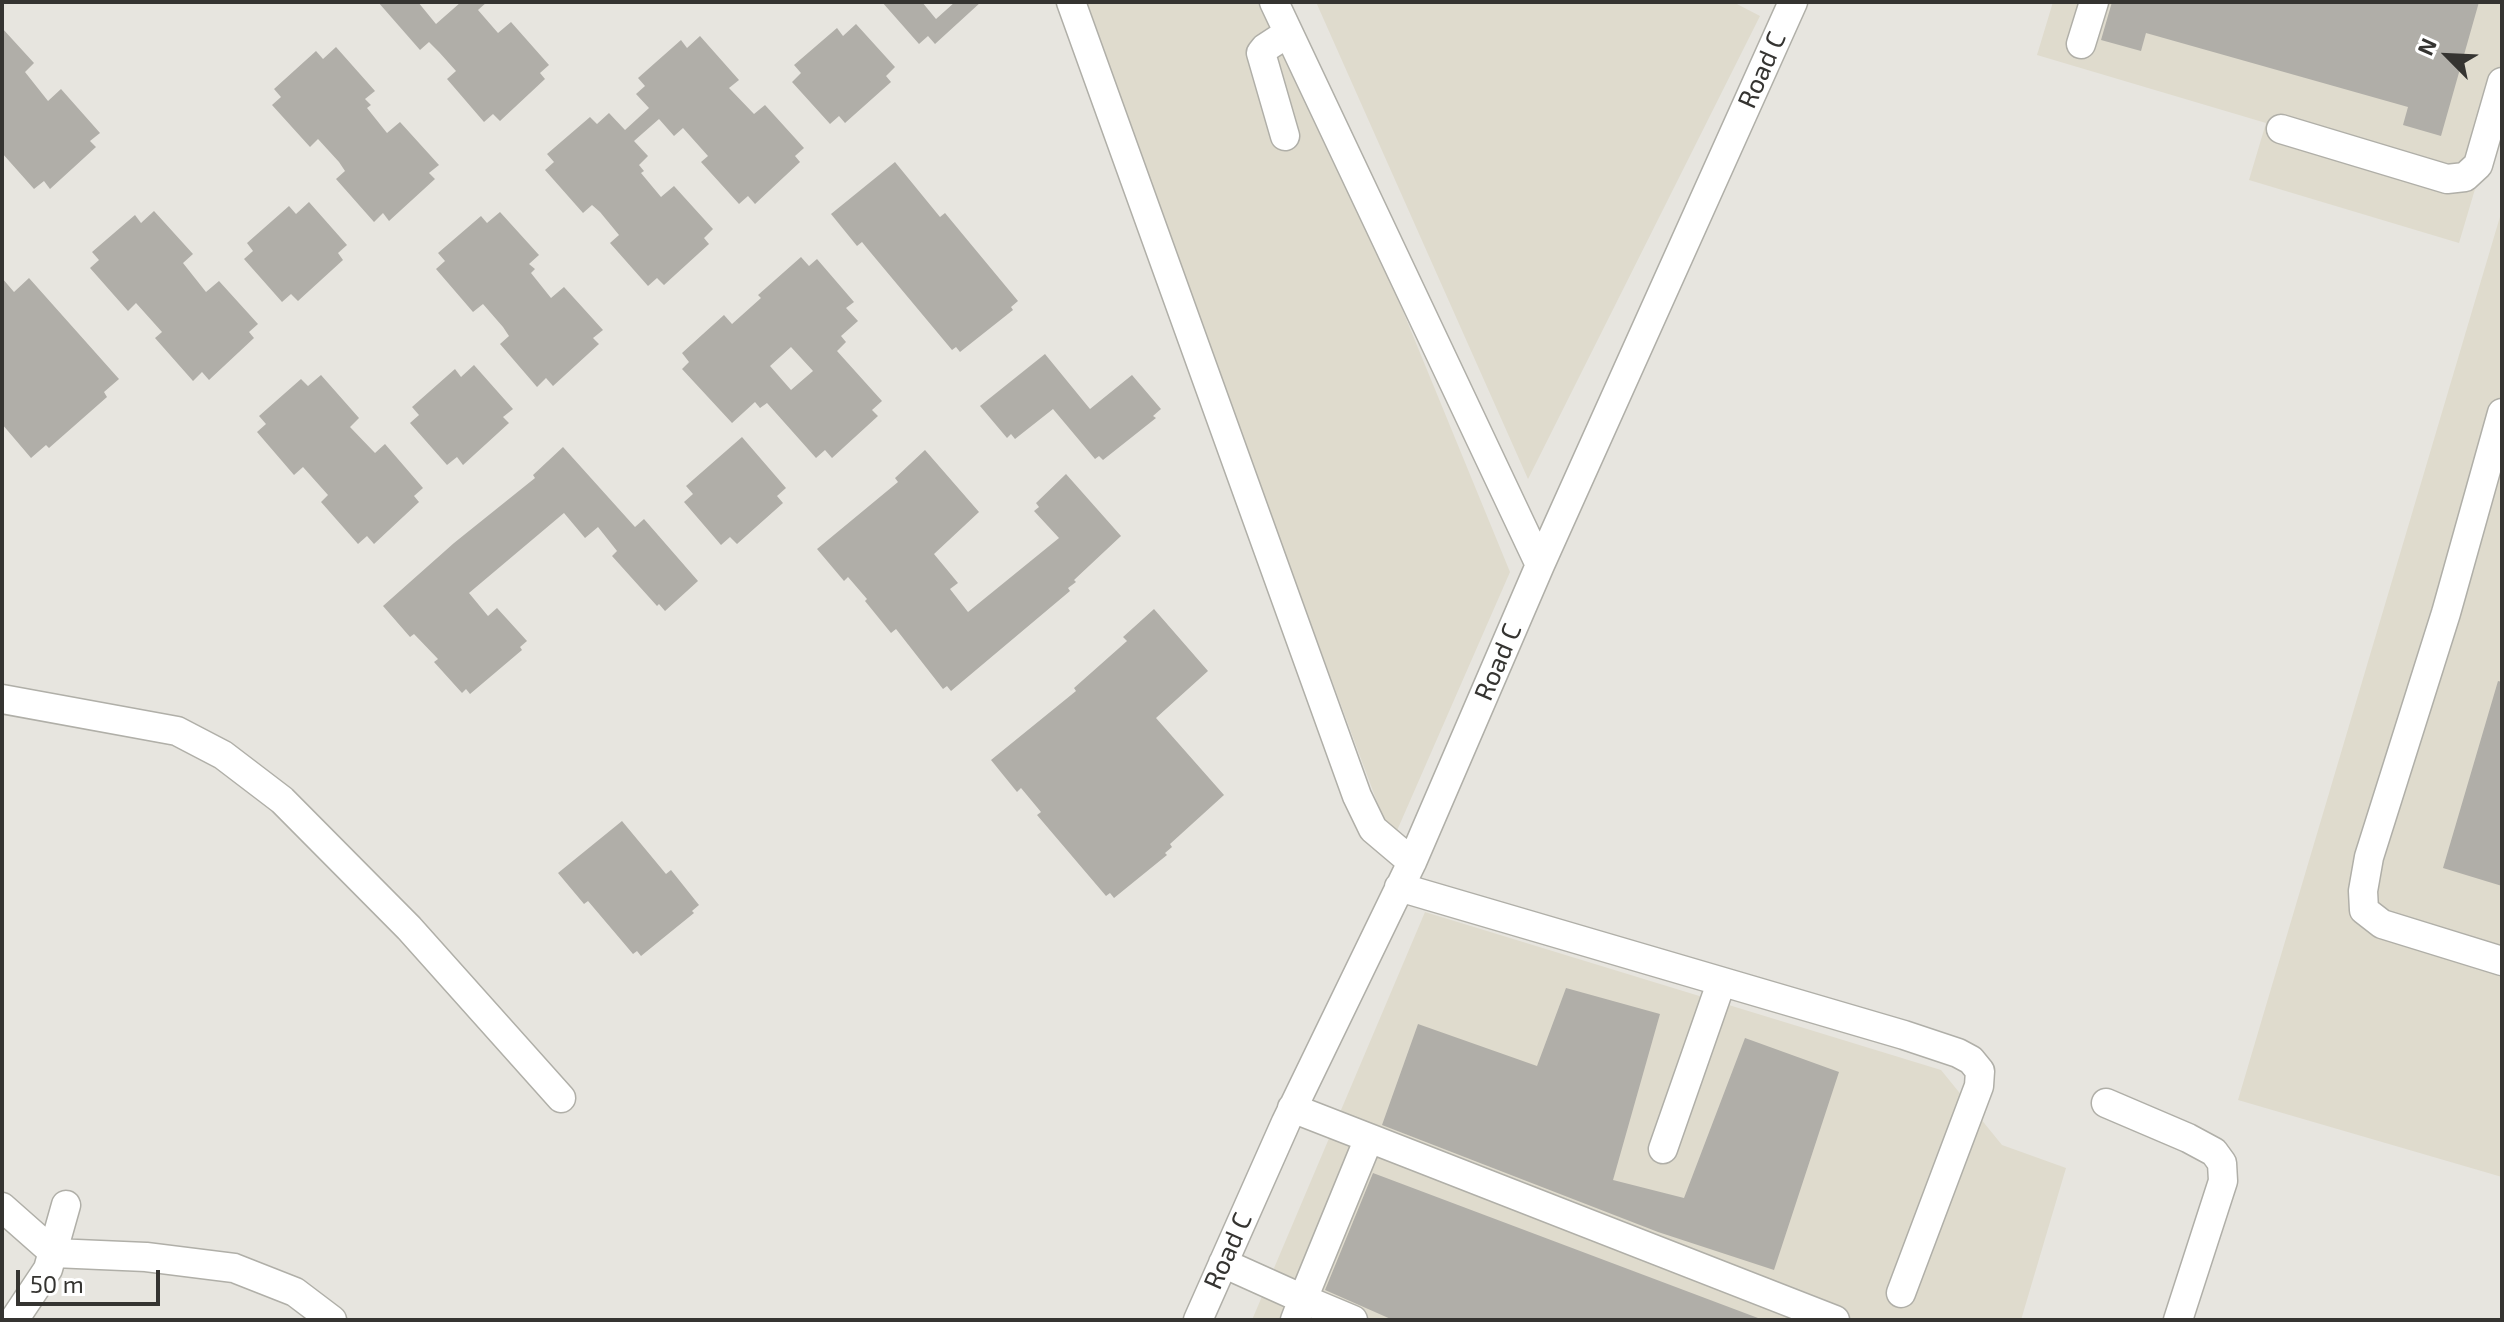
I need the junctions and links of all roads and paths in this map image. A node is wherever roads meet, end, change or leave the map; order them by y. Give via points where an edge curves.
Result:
1 (1071, 2) edge
2 (1274, 2) edge
3 (1793, 2) edge
4 (2094, 2) edge
5 (1288, 33) junction
6 (2081, 44) dead end
7 (2502, 82) edge
8 (2281, 129) dead end
9 (1285, 136) dead end
10 (2502, 413) edge
11 (1540, 565) junction
12 (2, 699) edge
13 (1406, 874) junction
14 (2502, 961) edge
15 (1721, 983) junction
16 (561, 1098) dead end
17 (2106, 1103) dead end
18 (1292, 1108) junction
19 (1369, 1138) junction
20 (1663, 1149) dead end
21 (66, 1205) dead end
22 (2, 1207) edge
23 (54, 1253) junction
24 (1223, 1263) junction
25 (1901, 1293) dead end
26 (1299, 1309) edge
27 (14, 1320) edge
28 (332, 1320) edge
29 (1198, 1320) edge
30 (1353, 1320) edge
31 (1835, 1320) edge
32 (2178, 1320) edge

1 - 13 street via 1357,796 1373,829
2 - 5 street
3 - 11 street, Road C
4 - 6 street
5 - 9 street via 1261,53
5 - 11 street
7 - 8 street via 2478,165 2465,177 2447,179
10 - 14 street via 2363,891 2364,910 2382,924
11 - 13 street, Road C
12 - 16 street via 177,731 223,755 282,800 409,928
13 - 15 street
13 - 18 street, Road C
15 - 20 street
15 - 25 street via 1958,1053 1980,1071 1979,1086
17 - 32 street via 2188,1138 2214,1152 2222,1163 2223,1181
18 - 19 street
18 - 24 street, Road C
19 - 26 street
19 - 31 street
21 - 23 street
22 - 23 street
23 - 27 street
23 - 28 street via 234,1268 295,1292
24 - 26 street
24 - 29 street, Road C
26 - 30 street

